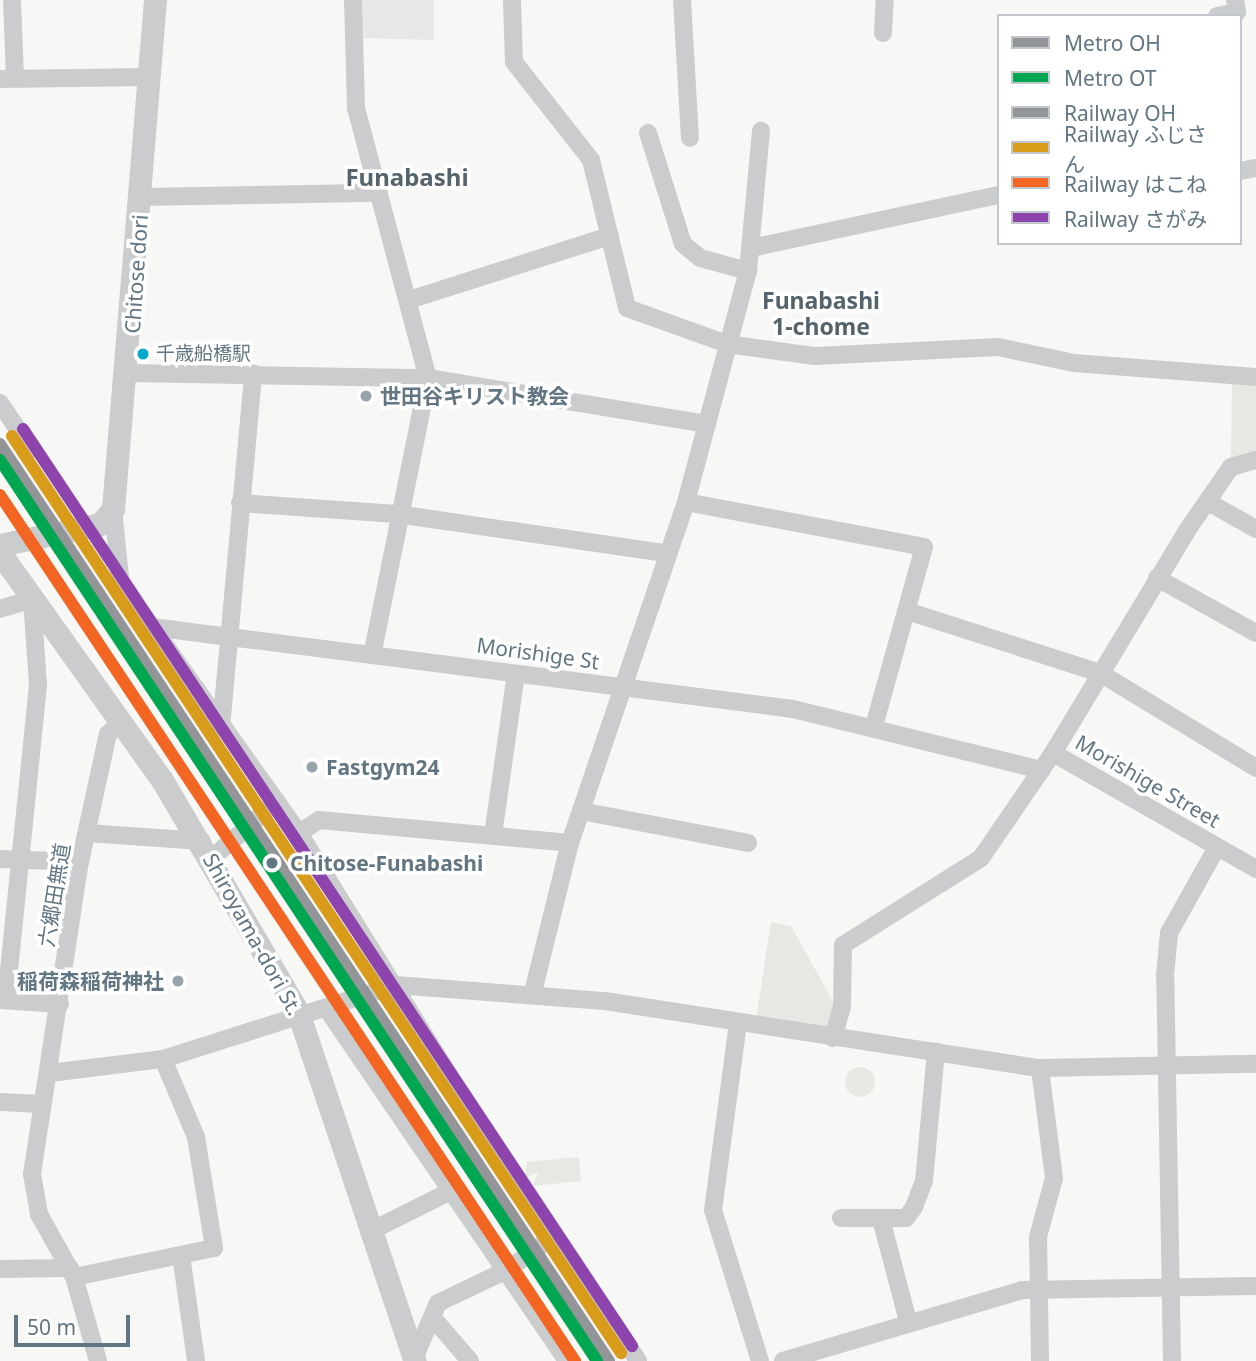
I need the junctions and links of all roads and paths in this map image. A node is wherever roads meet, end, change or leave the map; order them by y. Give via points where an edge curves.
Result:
1 (12, 0) edge
2 (155, 0) edge
3 (353, 0) edge
4 (512, 0) edge
5 (682, 0) edge
6 (885, 0) edge
7 (1236, 0) edge
8 (1227, 14) edge
9 (883, 33) dead end
10 (150, 77) junction
11 (8, 78) edge
12 (761, 131) dead end
13 (648, 133) dead end
14 (690, 138) dead end
15 (379, 193) junction
16 (997, 195) edge
17 (141, 197) junction
18 (610, 236) junction
19 (751, 248) junction
20 (748, 271) junction
21 (409, 300) junction
22 (727, 344) junction
23 (128, 373) junction
24 (253, 373) junction
25 (1256, 377) edge
26 (428, 378) junction
27 (0, 402) edge
28 (707, 424) junction
29 (32, 449) dead end
30 (1256, 460) edge
31 (685, 502) junction
32 (1208, 502) junction
33 (240, 503) junction
34 (113, 509) junction
35 (397, 514) junction
36 (1256, 529) edge
37 (0, 545) edge
38 (0, 553) edge
39 (665, 553) junction
40 (1157, 578) junction
41 (32, 600) junction
42 (0, 609) edge
43 (907, 611) junction
44 (152, 627) junction
45 (1256, 634) edge
46 (229, 636) junction
47 (373, 652) junction
48 (1100, 673) junction
49 (516, 674) junction
50 (624, 689) junction
51 (121, 721) junction
52 (874, 726) junction
53 (221, 728) junction
54 (1053, 753) junction
55 (1256, 768) edge
56 (1042, 770) junction
57 (277, 801) junction
58 (581, 810) junction
59 (87, 833) junction
60 (299, 833) junction
61 (493, 835) junction
62 (748, 843) dead end
63 (570, 844) junction
64 (1217, 847) junction
65 (207, 850) junction
66 (9, 859) edge
67 (80, 862) junction
68 (1256, 869) edge
69 (396, 985) junction
70 (533, 992) junction
71 (3, 1000) edge
72 (60, 1004) junction
73 (327, 1009) junction
74 (299, 1012) junction
75 (738, 1023) junction
76 (833, 1038) junction
77 (936, 1052) junction
78 (163, 1059) junction
79 (1256, 1064) edge
80 (1168, 1065) junction
81 (1040, 1068) junction
82 (50, 1073) junction
83 (0, 1102) edge
84 (42, 1104) junction
85 (453, 1190) junction
86 (841, 1218) dead end
87 (881, 1219) junction
88 (369, 1232) junction
89 (554, 1236) junction
90 (181, 1255) junction
91 (0, 1269) edge
92 (506, 1270) junction
93 (72, 1272) junction
94 (1256, 1286) edge
95 (1171, 1287) junction
96 (1042, 1290) junction
97 (433, 1318) junction
98 (908, 1321) junction
99 (414, 1360) edge
100 (98, 1361) edge
101 (196, 1361) edge
102 (470, 1361) edge
103 (567, 1361) edge
104 (638, 1361) edge
105 (760, 1361) edge
106 (783, 1361) edge
107 (1040, 1361) edge
108 (1172, 1361) edge

1 - 11 street
2 - 10 street, Chitose dori
3 - 15 street via 352,85
4 - 18 street via 514,62 591,160
5 - 14 street
6 - 9 street
7 - 8 street via 1237,12
10 - 11 street
10 - 17 street, Chitose dori
12 - 19 street
13 - 20 street via 683,244 700,258
15 - 17 street
15 - 21 street
16 - 19 street
17 - 23 street, Chitose dori
18 - 21 street
18 - 22 street via 627,308
19 - 20 street
20 - 22 street
21 - 26 street
22 - 25 street via 815,356 998,347 1074,363
22 - 28 street
23 - 24 street
23 - 34 street, Chitose dori
24 - 26 street
24 - 33 street
26 - 28 street
26 - 35 street
27 - 29 street
28 - 31 street
30 - 32 street via 1231,467
31 - 39 street
31 - 43 street via 924,547
32 - 36 street
32 - 40 street
33 - 35 street
33 - 46 street
34 - 37 street via 100,524
34 - 44 street via 121,587
35 - 39 street
35 - 47 street
38 - 41 street, Shiroyama-dori St.
39 - 50 street
40 - 45 street
40 - 48 street
41 - 42 street
41 - 51 street, Shiroyama-dori St.
41 - 66 street via 38,685
43 - 48 street
43 - 52 street
44 - 46 street, Morishige St
44 - 53 street
46 - 47 street, Morishige St
46 - 53 street
47 - 49 street, Morishige St
48 - 54 street
48 - 55 street
49 - 50 street, Morishige St
49 - 61 street
50 - 52 street, Morishige St via 793,709
50 - 58 street
51 - 59 street, 六郷田無道 via 108,734
51 - 65 street, Shiroyama-dori St.
52 - 56 street, Morishige St
53 - 57 street
54 - 56 street
54 - 64 street, Morishige Street
56 - 76 street via 981,858 843,946 842,1007
57 - 60 street
57 - 65 street
58 - 62 street
58 - 63 street
59 - 65 street
59 - 67 street, 六郷田無道
60 - 61 street via 319,820
60 - 69 street
61 - 63 street
63 - 70 street
64 - 68 street, Morishige Street
64 - 80 street via 1169,933
65 - 74 street, Shiroyama-dori St.
66 - 67 street
66 - 71 street
67 - 72 street, 六郷田無道
69 - 70 street
69 - 73 street
69 - 89 street
70 - 75 street
71 - 72 street
72 - 82 street, 六郷田無道
73 - 74 street
73 - 85 street
74 - 78 street
74 - 88 street, Shiroyama-dori St.
75 - 76 street
75 - 105 street via 713,1210
76 - 77 street
77 - 81 street
77 - 87 street via 924,1181 906,1218
78 - 82 street
78 - 90 street via 196,1137 214,1248
79 - 80 street
80 - 81 street
80 - 95 street
81 - 96 street via 1054,1178 1038,1237
82 - 84 street, 六郷田無道
83 - 84 street
84 - 93 street, 六郷田無道 via 33,1151 34,1198
85 - 88 street
85 - 92 street
86 - 87 street
87 - 98 street
88 - 99 street, Shiroyama-dori St.
89 - 92 street
89 - 104 street
90 - 93 street
90 - 101 street
91 - 93 street
92 - 97 street via 438,1303
92 - 103 street
93 - 100 street, 六郷田無道
94 - 95 street
95 - 96 street
95 - 108 street
96 - 98 street
96 - 107 street
97 - 99 street
97 - 102 street
98 - 106 street

